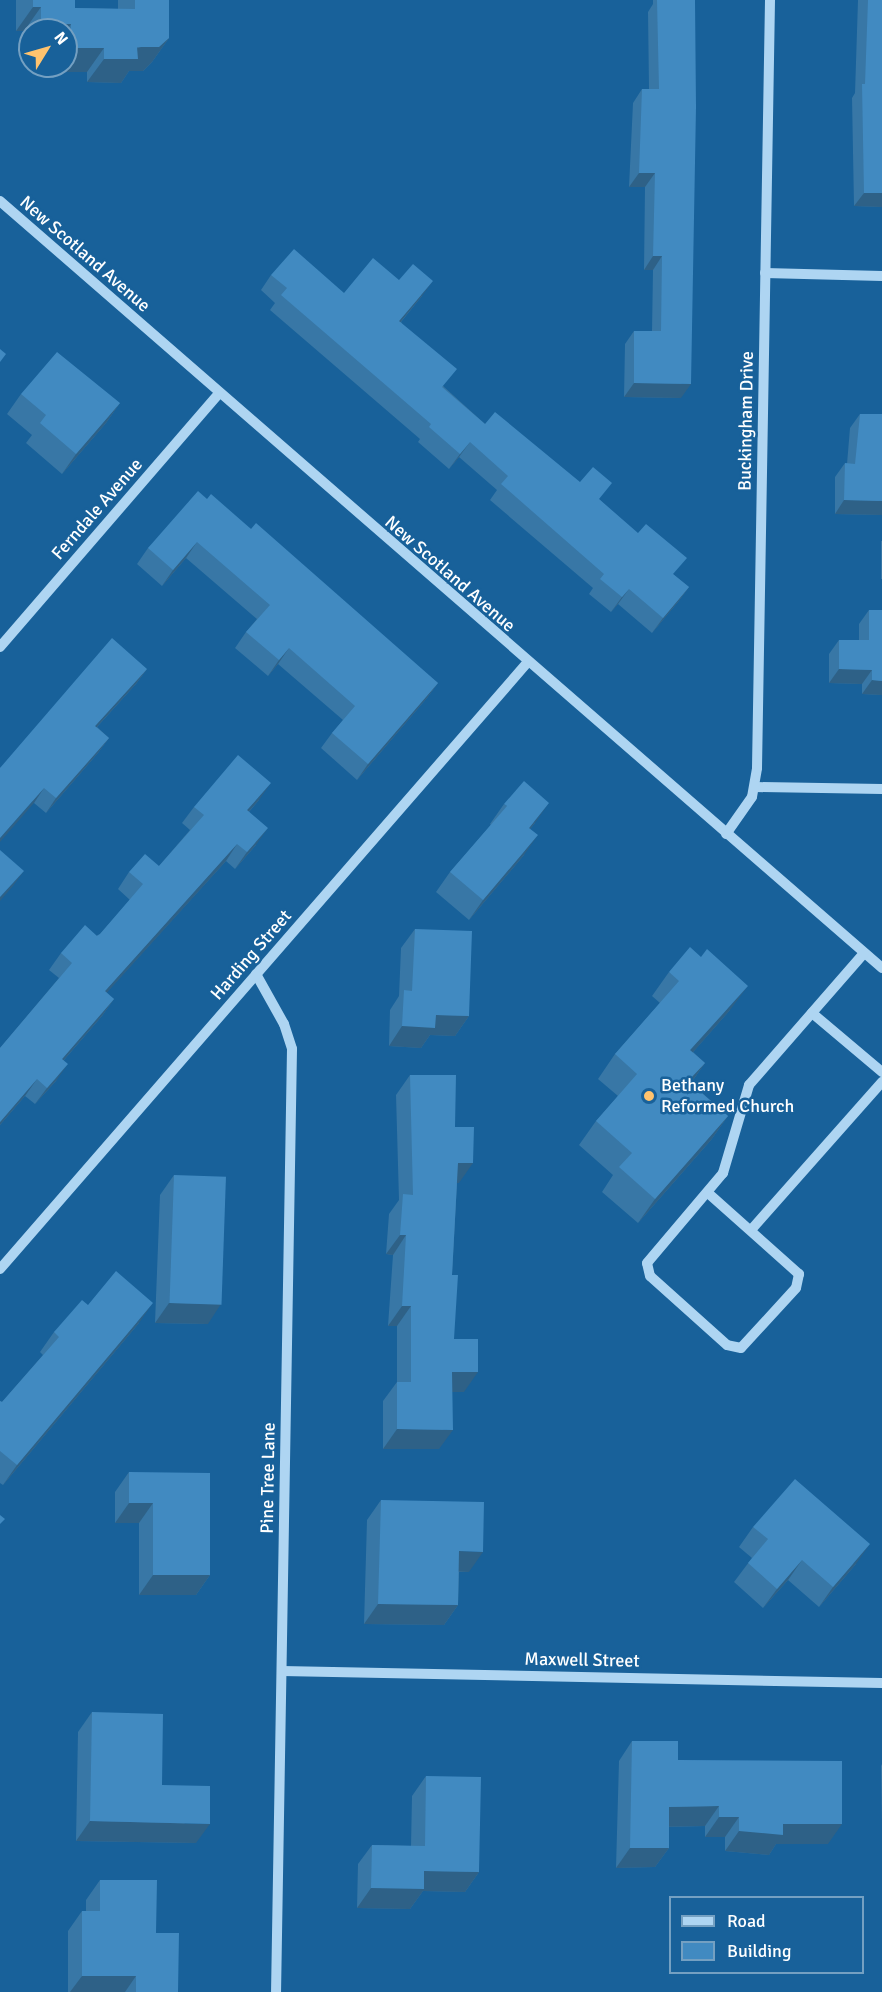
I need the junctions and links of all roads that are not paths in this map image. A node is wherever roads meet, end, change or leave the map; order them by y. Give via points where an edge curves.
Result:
1 (770, 0) edge
2 (0, 201) edge
3 (765, 273) junction
4 (882, 276) edge
5 (219, 393) junction
6 (0, 647) edge
7 (527, 663) junction
8 (756, 787) junction
9 (882, 789) edge
10 (726, 834) junction
11 (864, 953) junction
12 (882, 968) edge
13 (256, 974) junction
14 (812, 1013) junction
15 (882, 1072) edge
16 (882, 1082) edge
17 (708, 1193) junction
18 (751, 1230) junction
19 (0, 1269) edge
20 (282, 1671) junction
21 (882, 1683) edge
22 (276, 1992) edge

1 - 3 street, Buckingham Drive
2 - 5 street, New Scotland Avenue
3 - 4 street
3 - 8 street, Buckingham Drive
5 - 6 street, Ferndale Avenue
5 - 7 street, New Scotland Avenue
7 - 10 street, New Scotland Avenue
7 - 13 street, Harding Street
8 - 9 street
8 - 10 street
10 - 11 street, New Scotland Avenue
11 - 12 street, New Scotland Avenue
11 - 14 street
13 - 19 street, Harding Street
13 - 20 street, Pine Tree Lane via 284,1024 292,1049
14 - 15 street
14 - 17 street via 746,1090 726,1168
16 - 18 street
17 - 18 street
17 - 18 street via 650,1258 646,1268 652,1278 735,1348 747,1344 799,1280 796,1269
20 - 21 street, Maxwell Street
20 - 22 street, Pine Tree Lane

